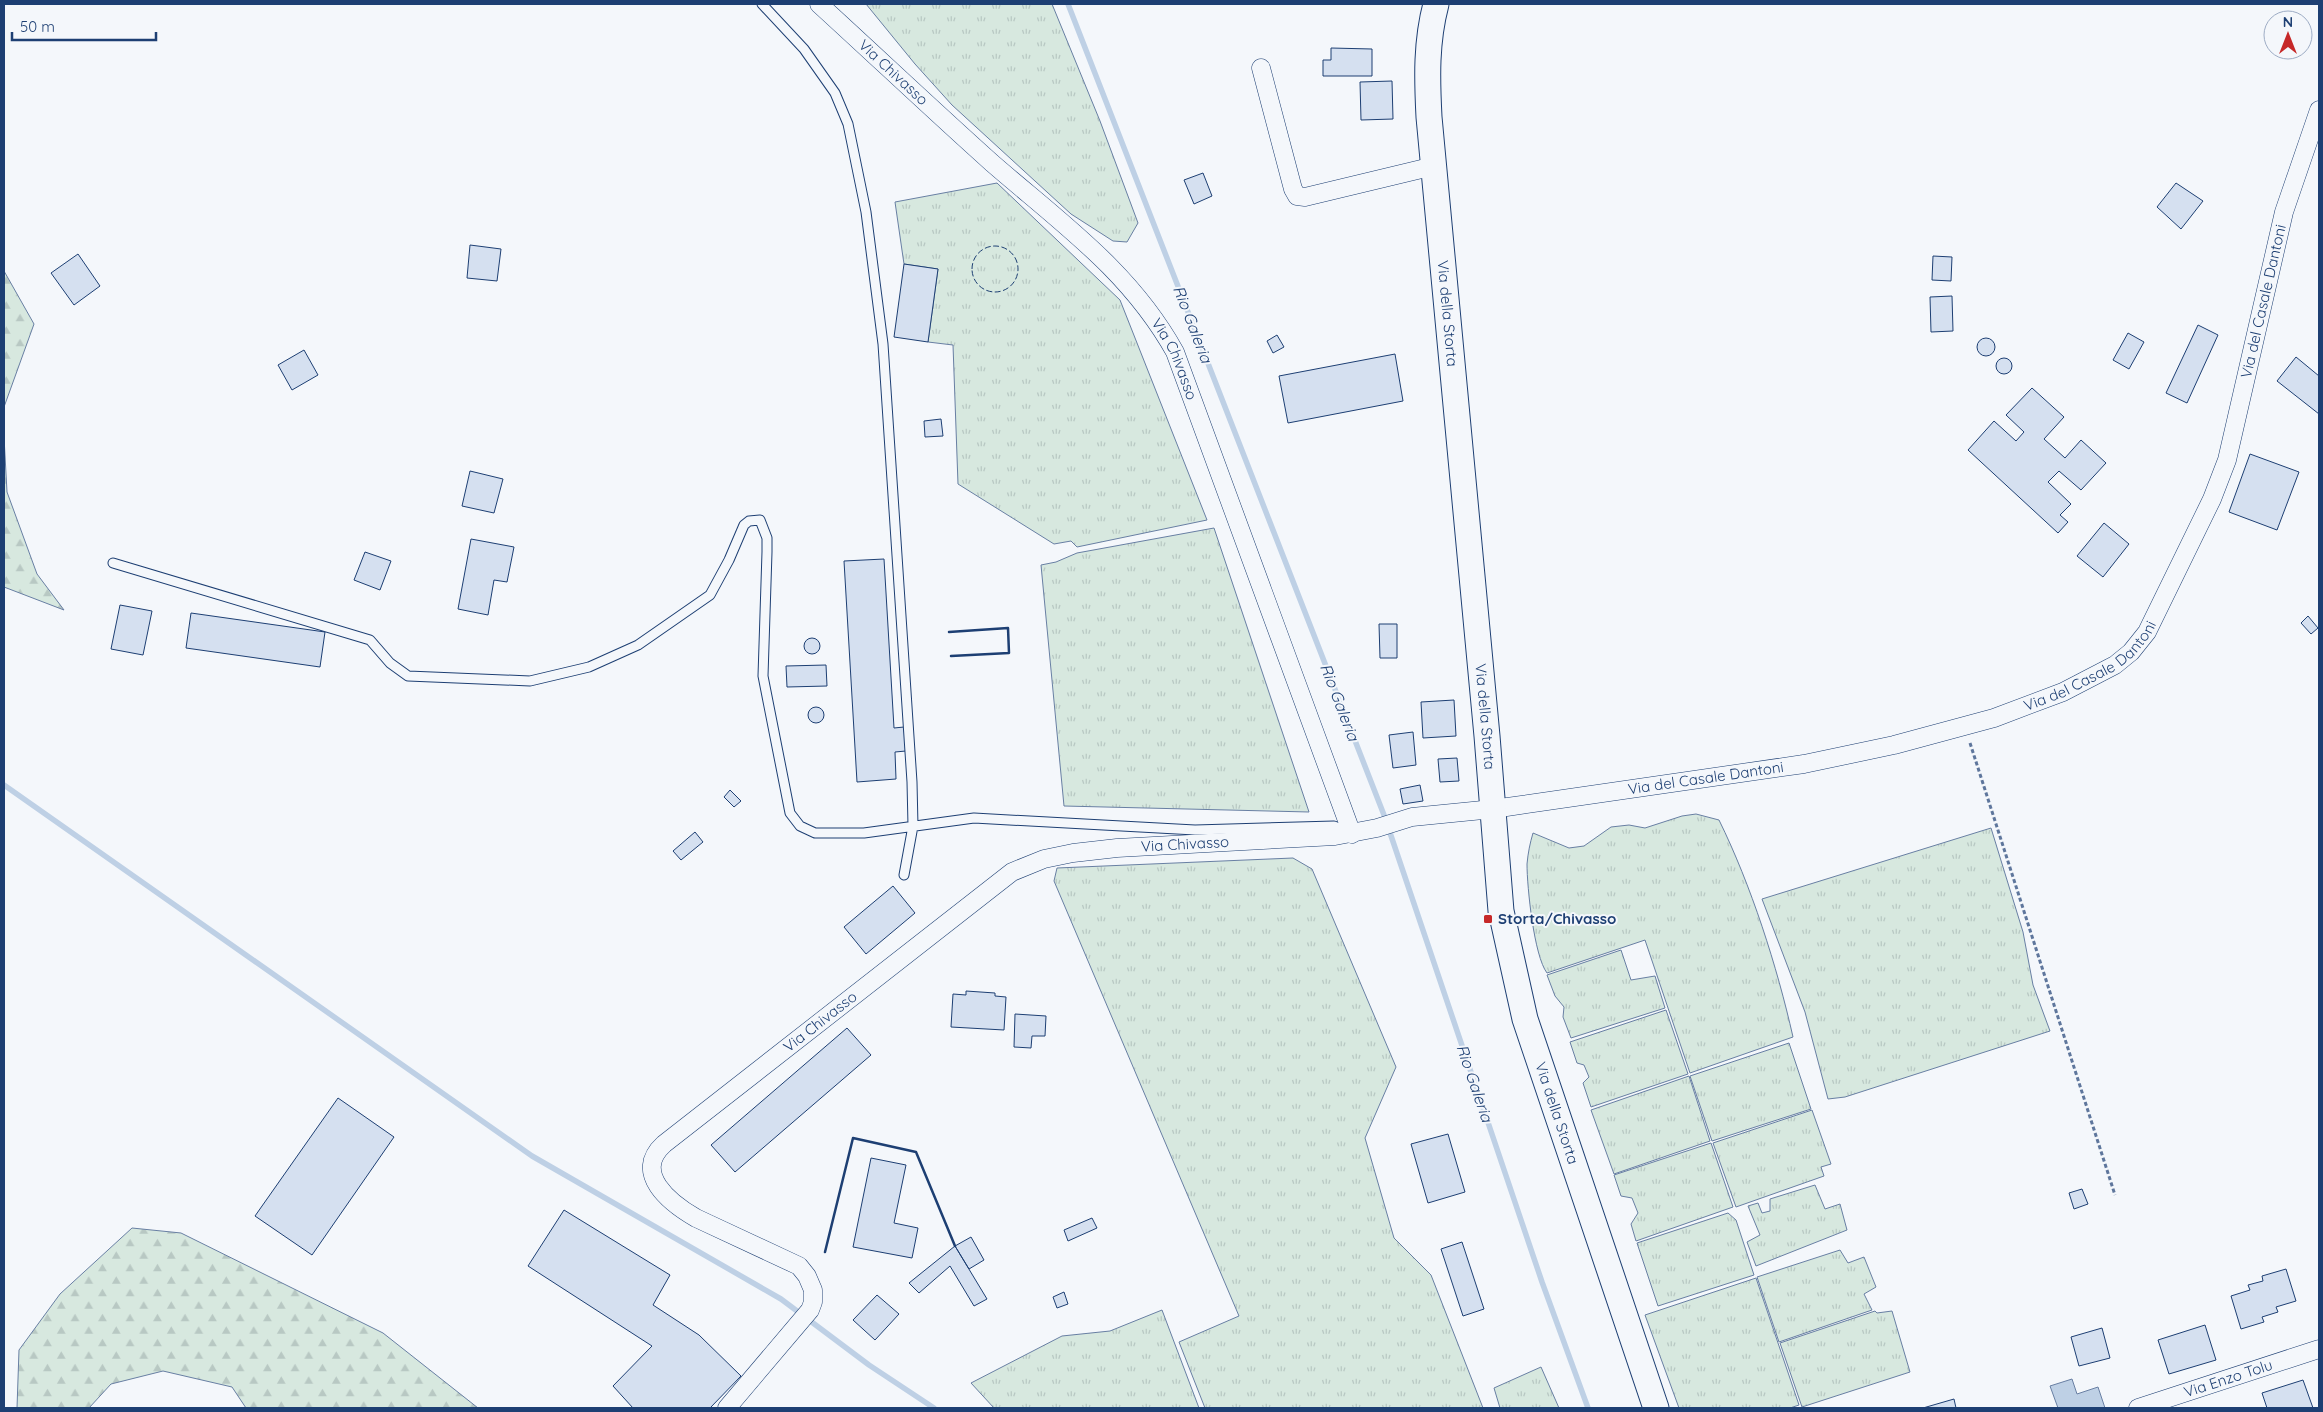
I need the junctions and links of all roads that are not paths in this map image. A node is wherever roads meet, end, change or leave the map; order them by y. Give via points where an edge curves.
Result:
1 (762, 4) edge
2 (819, 4) edge
3 (1436, 4) edge
4 (1261, 68) dead end
5 (2319, 110) edge
6 (1434, 166) junction
7 (113, 563) dead end
8 (1493, 809) junction
9 (913, 826) junction
10 (1352, 834) junction
11 (904, 875) dead end
12 (2319, 1349) edge
13 (727, 1408) edge
14 (1656, 1408) edge
15 (2138, 1408) edge

1 - 9 lane via 804,49 835,93 848,124 866,212 883,344
2 - 10 street, Via Chivasso via 1110,265 1150,310 1163,330 1175,352
3 - 6 main road, Via della Storta via 1429,30 1426,63
4 - 6 street via 1297,196 1305,197
5 - 8 street, Via del Casale Dantoni via 2284,212 2227,460 2212,499 2147,632 2131,652 2092,678 2031,705 1875,750 1804,764
6 - 8 main road, Via della Storta
7 - 9 lane via 370,640 390,663 408,676 530,681 589,667 638,645 710,595 744,525 749,520 760,520 767,538 763,676 793,820 815,833 864,833
8 - 10 street, Via Chivasso via 1412,817
8 - 14 main road, Via della Storta via 1501,911 1525,1018
9 - 10 lane via 974,818 1194,830 1334,826
9 - 11 lane
10 - 13 street, Via Chivasso via 1093,850 1044,859 1012,872 995,882 658,1149 651,1168 654,1180 663,1192 696,1218 799,1266 811,1283 811,1307
12 - 15 street, Via Enzo Tolu

